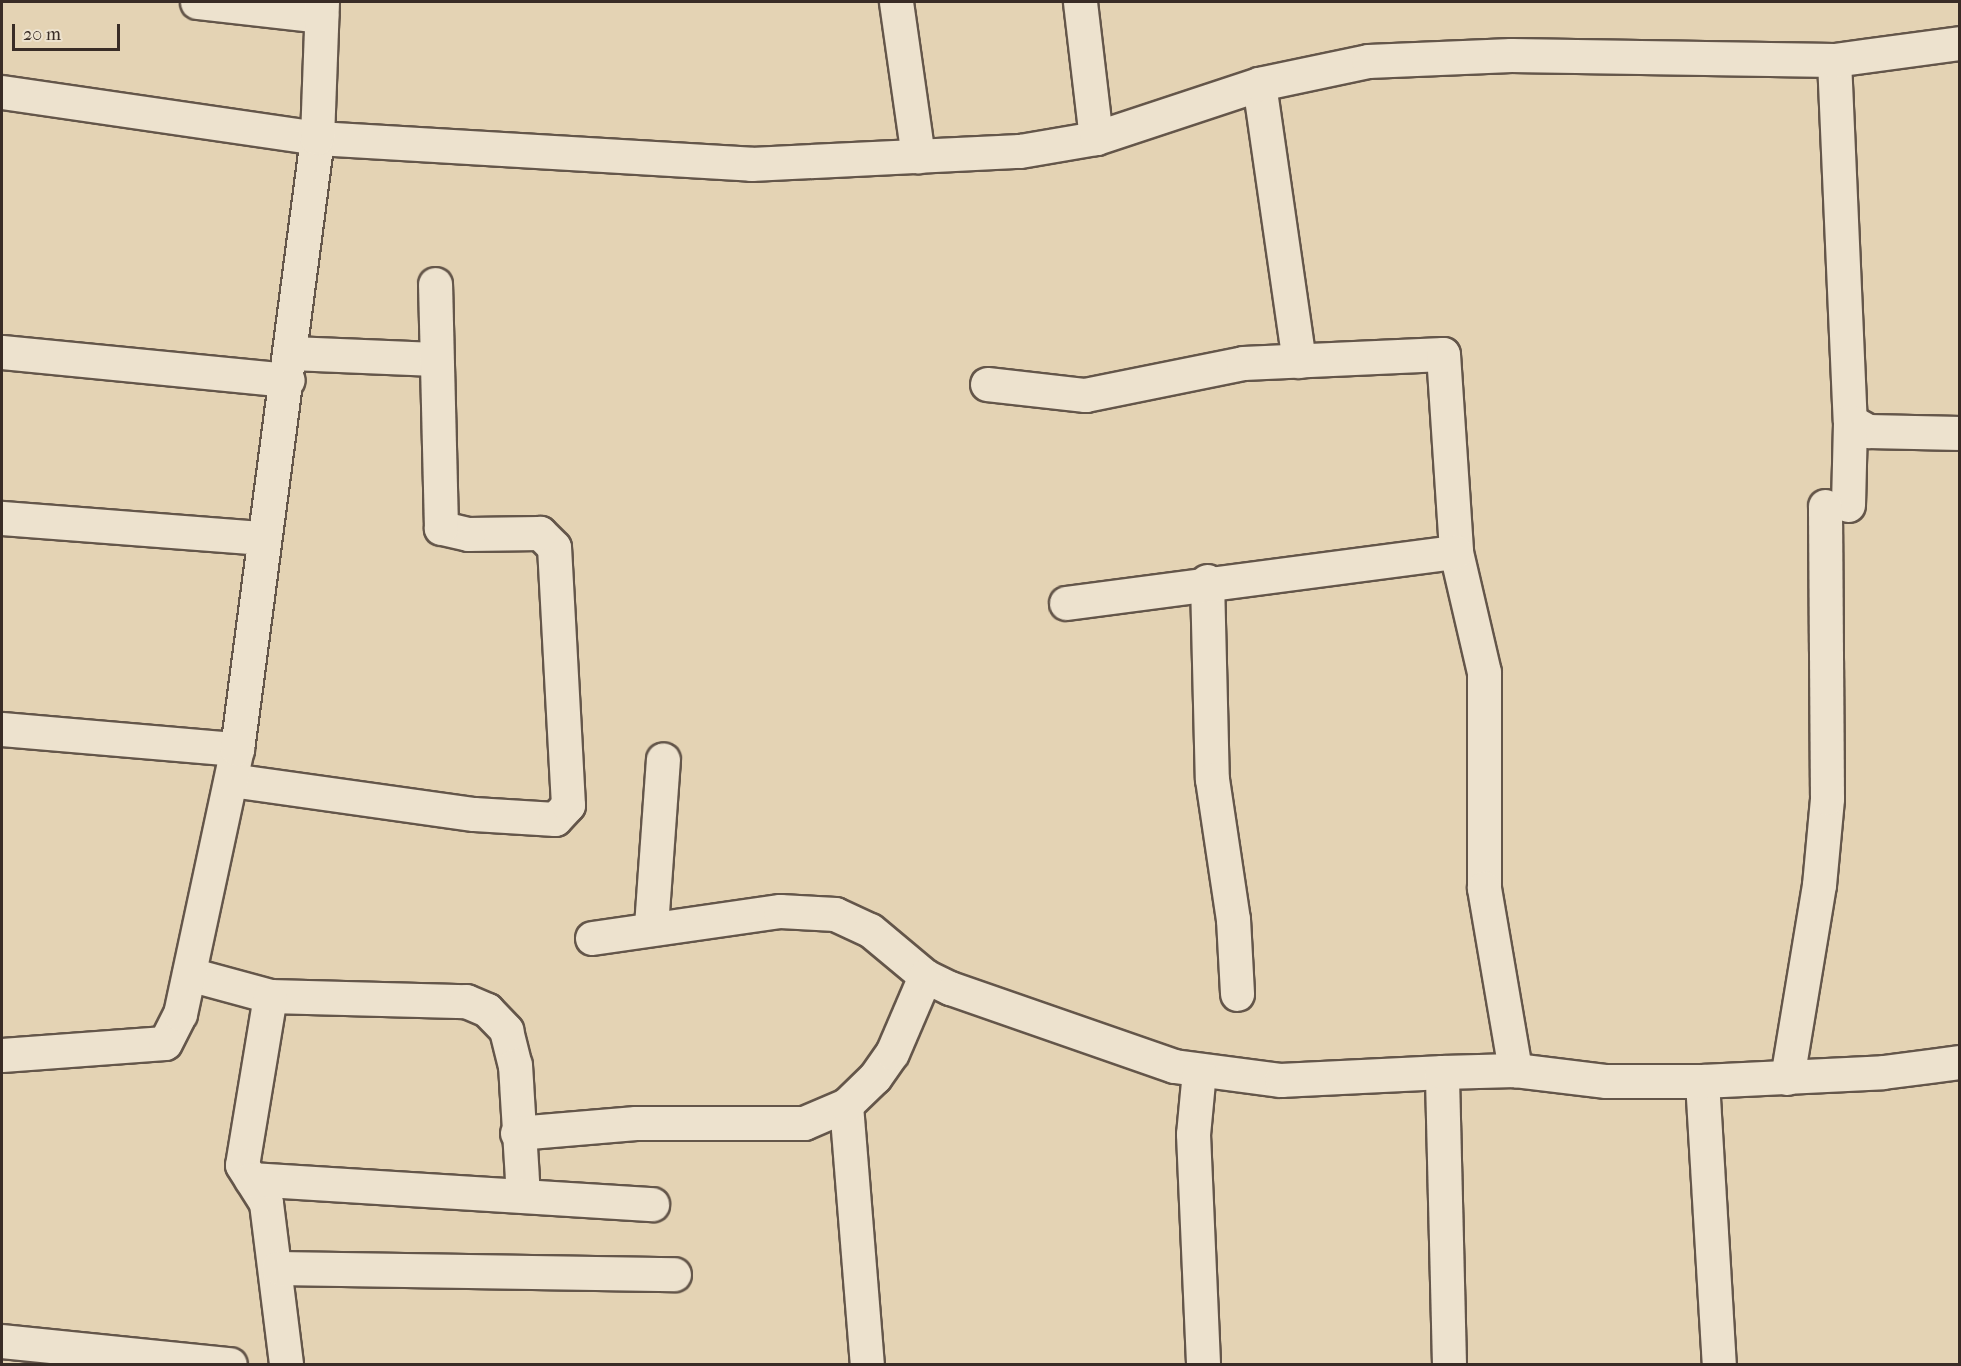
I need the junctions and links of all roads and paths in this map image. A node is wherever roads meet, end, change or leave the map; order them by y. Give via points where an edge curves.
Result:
1 (197, 2) edge
2 (896, 2) edge
3 (1080, 2) edge
4 (322, 9) edge
5 (1959, 43) edge
6 (1834, 60) junction
7 (1259, 84) junction
8 (2, 93) edge
9 (317, 138) junction
10 (1096, 138) junction
11 (918, 156) junction
12 (435, 284) dead end
13 (2, 352) edge
14 (435, 359) junction
15 (1299, 361) junction
16 (289, 367) junction
17 (987, 384) dead end
18 (1850, 421) junction
19 (1959, 433) edge
20 (2, 518) edge
21 (263, 538) junction
22 (1456, 552) junction
23 (1207, 581) junction
24 (1066, 603) dead end
25 (2, 729) edge
26 (663, 759) dead end
27 (234, 764) junction
28 (651, 926) junction
29 (592, 938) dead end
30 (189, 974) junction
31 (925, 976) junction
32 (1237, 994) dead end
33 (270, 996) junction
34 (2, 1055) edge
35 (1959, 1062) edge
36 (1515, 1070) junction
37 (1199, 1071) junction
38 (1442, 1072) junction
39 (1787, 1078) junction
40 (1702, 1081) junction
41 (846, 1105) junction
42 (517, 1133) junction
43 (251, 1179) junction
44 (523, 1196) junction
45 (652, 1204) dead end
46 (278, 1268) junction
47 (674, 1274) dead end
48 (2, 1341) edge
49 (230, 1365) edge
50 (286, 1365) edge
51 (867, 1365) edge
52 (1203, 1365) edge
53 (1449, 1365) edge
54 (1719, 1365) edge

1 - 4 street
2 - 11 street
3 - 10 street
4 - 9 street
5 - 6 street
6 - 7 street via 1511,55 1368,61
6 - 18 street
7 - 10 street
7 - 15 street
8 - 9 street
9 - 11 street via 751,164
9 - 16 street
10 - 11 street via 1020,151
12 - 14 street
13 - 16 street
14 - 16 street
14 - 27 street via 441,528 468,534 540,533 554,547 569,795 563,814 555,819 474,814
15 - 17 street via 1243,363 1085,395
15 - 22 street via 1443,354
16 - 21 street
18 - 19 street via 1868,431
18 - 39 street via 1836,505 1827,798 1819,885
20 - 21 street
21 - 27 street
22 - 23 street
22 - 36 street via 1484,672 1484,888
23 - 24 street
23 - 32 street via 1212,779 1233,919
25 - 27 street
26 - 28 street
27 - 30 street
28 - 29 street
28 - 31 street via 780,911 835,914 870,930
30 - 33 street
30 - 34 street via 180,1014 165,1043
31 - 37 street
31 - 41 street via 892,1053
33 - 42 street via 466,1001 487,1010 506,1030 515,1065
33 - 43 street via 242,1160
35 - 39 street
36 - 38 street
36 - 40 street via 1606,1081
37 - 38 street via 1281,1080
37 - 52 street via 1193,1134
38 - 53 street
39 - 40 street
40 - 54 street
41 - 42 street via 804,1123 636,1123
41 - 51 street
42 - 44 street
43 - 44 street
43 - 46 street via 267,1203
44 - 45 street
46 - 47 street
46 - 50 street
48 - 49 street

